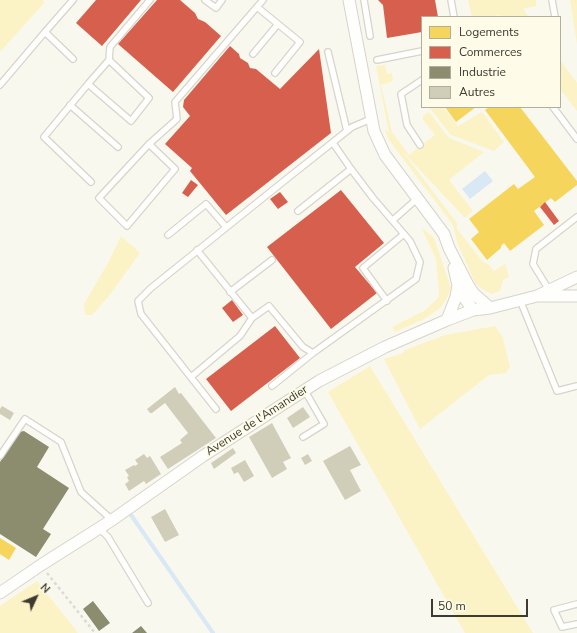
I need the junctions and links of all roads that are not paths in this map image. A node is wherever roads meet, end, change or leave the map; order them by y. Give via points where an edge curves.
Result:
1 (73, 0) edge
2 (150, 0) edge
3 (205, 0) edge
4 (222, 0) edge
5 (263, 0) edge
6 (349, 0) edge
7 (364, 0) edge
8 (450, 0) edge
9 (552, 0) edge
10 (258, 7) junction
11 (454, 16) edge
12 (555, 16) edge
13 (278, 24) junction
14 (45, 32) junction
15 (370, 36) dead end
16 (421, 51) edge
17 (328, 52) dead end
18 (253, 54) dead end
19 (74, 59) dead end
20 (109, 60) junction
21 (376, 60) dead end
22 (274, 73) dead end
23 (421, 81) edge
24 (88, 84) junction
25 (0, 85) edge
26 (70, 105) junction
27 (554, 108) edge
28 (372, 119) junction
29 (347, 131) junction
30 (577, 140) edge
31 (333, 143) junction
32 (149, 144) junction
33 (420, 145) dead end
34 (118, 147) dead end
35 (351, 169) junction
36 (91, 182) dead end
37 (418, 198) junction
38 (298, 211) dead end
39 (577, 217) edge
40 (393, 220) junction
41 (226, 227) junction
42 (404, 234) junction
43 (168, 235) dead end
44 (449, 248) junction
45 (197, 250) junction
46 (272, 260) dead end
47 (577, 277) edge
48 (458, 285) junction
49 (549, 290) junction
50 (230, 292) junction
51 (537, 296) junction
52 (577, 296) edge
53 (520, 300) junction
54 (387, 301) junction
55 (490, 308) junction
56 (473, 310) junction
57 (252, 318) junction
58 (447, 320) junction
59 (313, 353) junction
60 (191, 377) junction
61 (272, 386) dead end
62 (577, 386) edge
63 (305, 391) junction
64 (216, 409) dead end
65 (303, 437) dead end
66 (0, 456) edge
67 (112, 520) junction
68 (99, 528) junction
69 (0, 593) edge
70 (148, 604) dead end
71 (577, 604) edge
72 (577, 624) edge
73 (562, 627) junction
74 (566, 633) edge

1 - 14 lane
2 - 20 lane via 110,47
3 - 4 lane via 216,8
5 - 10 lane
6 - 28 street
7 - 15 lane
8 - 11 lane
9 - 12 lane
10 - 13 lane
10 - 32 lane via 175,102 177,119
13 - 18 lane
13 - 22 lane via 300,42
14 - 19 lane
14 - 25 lane
16 - 21 lane
17 - 29 lane
20 - 24 lane
20 - 24 lane via 149,98 131,121
23 - 33 lane via 401,94 407,125
24 - 26 lane
26 - 34 lane
26 - 36 lane via 44,137
27 - 30 lane
28 - 29 lane
28 - 37 street via 374,131 385,155
29 - 31 lane
31 - 35 lane
31 - 41 lane
32 - 32 lane via 99,198 126,226 175,169
35 - 38 lane
35 - 40 lane
37 - 40 lane
37 - 44 street via 444,234
39 - 49 lane via 536,249 533,264
40 - 42 lane
41 - 43 lane via 206,204
41 - 45 lane
42 - 54 lane via 420,262 416,279
42 - 54 lane via 363,268
44 - 48 street
44 - 55 street via 471,289
45 - 50 lane
45 - 60 lane via 138,301 141,314
46 - 50 lane
47 - 49 street, Avenue de l'Amandier
48 - 56 street
48 - 58 street
49 - 51 street, Avenue de l'Amandier
50 - 57 lane
51 - 52 street, Avenue de l'Amandier
51 - 53 street, Avenue de l'Amandier
53 - 55 street, Avenue de l'Amandier
53 - 62 lane via 557,392
54 - 59 lane
55 - 56 street, Avenue de l'Amandier
56 - 58 street, Avenue de l'Amandier
57 - 59 lane via 269,306 303,347
57 - 60 lane via 240,336
58 - 63 street, Avenue de l'Amandier via 385,347 319,381
59 - 61 lane
60 - 64 lane
63 - 65 lane via 324,424
63 - 67 street, Avenue de l'Amandier via 203,456
66 - 67 lane via 25,419 61,442 81,492
67 - 68 street, Avenue de l'Amandier
68 - 69 street, Avenue de l'Amandier
68 - 70 lane via 108,537
71 - 73 lane via 554,610
72 - 73 lane
73 - 74 lane

